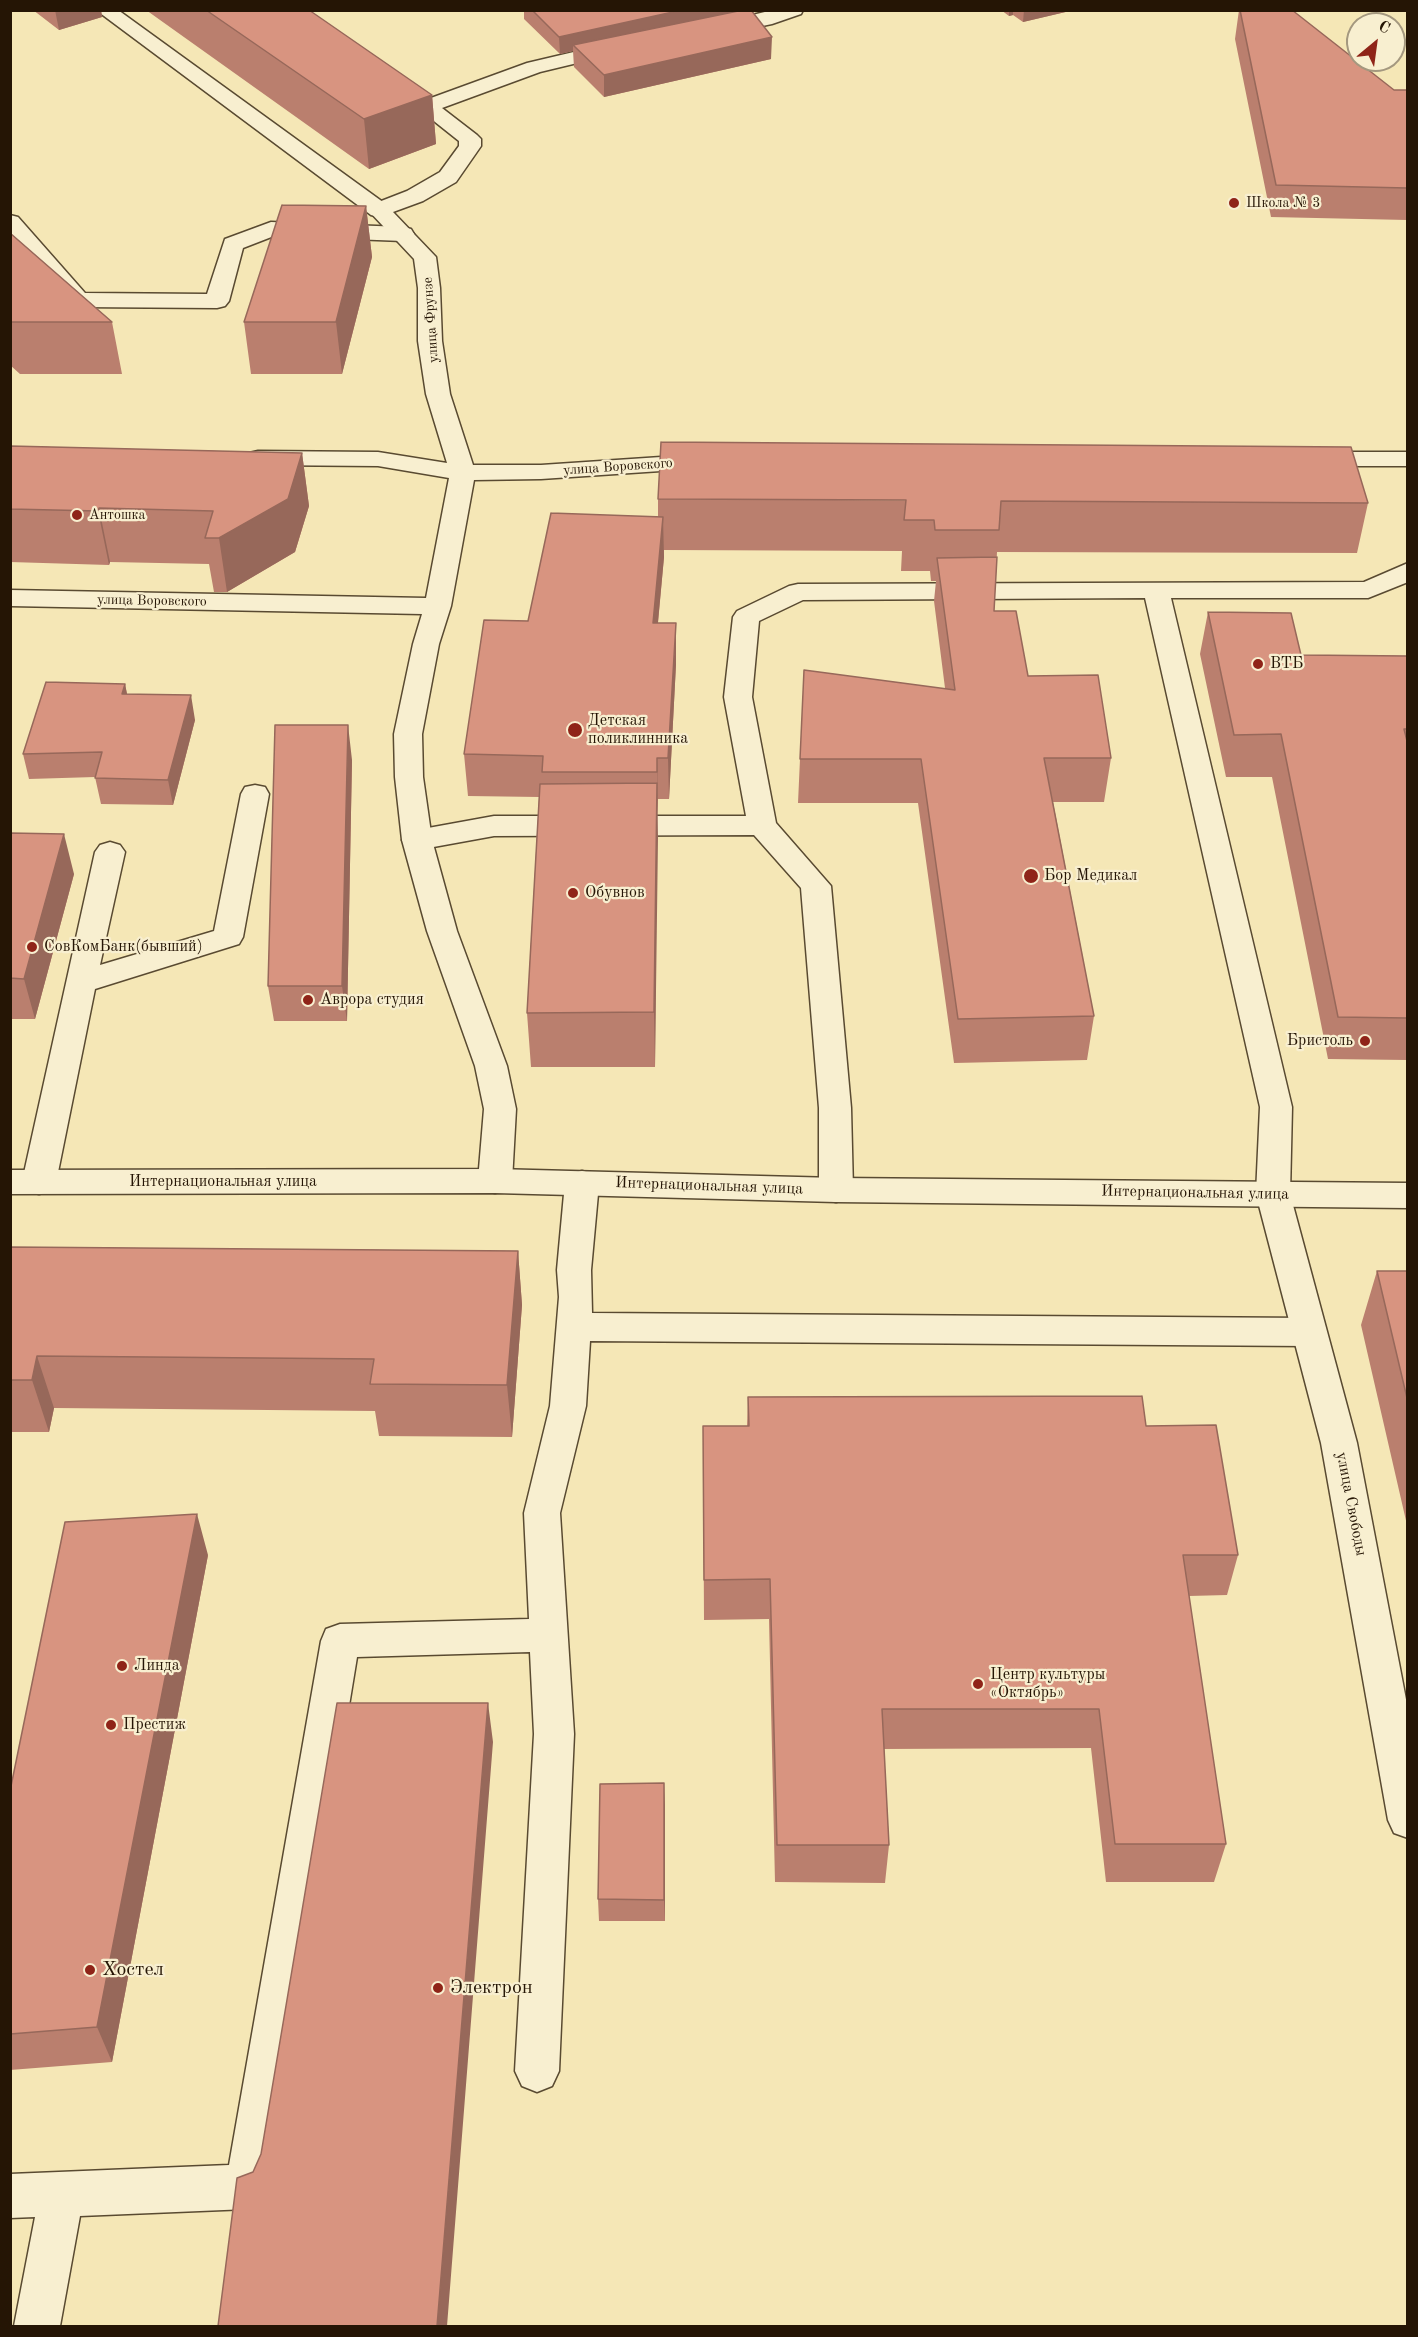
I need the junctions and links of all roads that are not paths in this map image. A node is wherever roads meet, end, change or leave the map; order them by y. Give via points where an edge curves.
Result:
1 (105, 10) edge
2 (794, 10) edge
3 (699, 33) edge
4 (633, 45) edge
5 (379, 210) junction
6 (10, 222) edge
7 (403, 234) junction
8 (238, 458) edge
9 (1288, 459) edge
10 (1407, 459) edge
11 (725, 461) edge
12 (463, 473) junction
13 (1407, 570) edge
14 (1156, 590) junction
15 (10, 598) edge
16 (438, 606) junction
17 (255, 794) dead end
18 (762, 825) junction
19 (417, 840) junction
20 (110, 852) dead end
21 (81, 982) junction
22 (495, 1181) junction
23 (25, 1182) edge
24 (582, 1183) junction
25 (836, 1190) junction
26 (1273, 1194) junction
27 (1407, 1196) edge
28 (573, 1328) junction
29 (1309, 1332) junction
30 (549, 1635) junction
31 (1407, 1820) edge
32 (537, 2071) dead end
33 (62, 2194) junction
34 (10, 2196) edge
35 (37, 2326) edge

1 - 5 street, улица Фрунзе
2 - 3 street
4 - 5 street via 534,67 428,106 470,139 470,146 448,177
5 - 7 street, улица Фрунзе
6 - 7 street via 79,300 217,301 233,244 272,229
7 - 12 street, улица Фрунзе via 425,257 438,394
8 - 12 street via 378,459
9 - 10 street
11 - 12 street, улица Воровского
12 - 16 street
13 - 14 street via 1368,590
14 - 18 street via 798,592 746,617 738,697
14 - 26 street, улица Свободы via 1276,1107
15 - 16 street, улица Воровского
16 - 19 street via 426,644 408,734
17 - 21 street via 228,937
18 - 19 street via 494,826
18 - 25 street via 816,886 835,1108
19 - 22 street via 442,931 491,1066 500,1109
20 - 21 street
21 - 23 street
22 - 23 street, Интернациональная улица
22 - 24 street, Интернациональная улица
24 - 25 street, Интернациональная улица
24 - 28 street
25 - 26 street, Интернациональная улица
26 - 27 street, Интернациональная улица
26 - 29 street, улица Свободы
28 - 29 street
28 - 30 street via 568,1406 542,1513
29 - 31 street, улица Свободы via 1339,1443
30 - 32 street via 554,1734
30 - 33 street via 340,1641 248,2187
33 - 34 street
33 - 35 street

